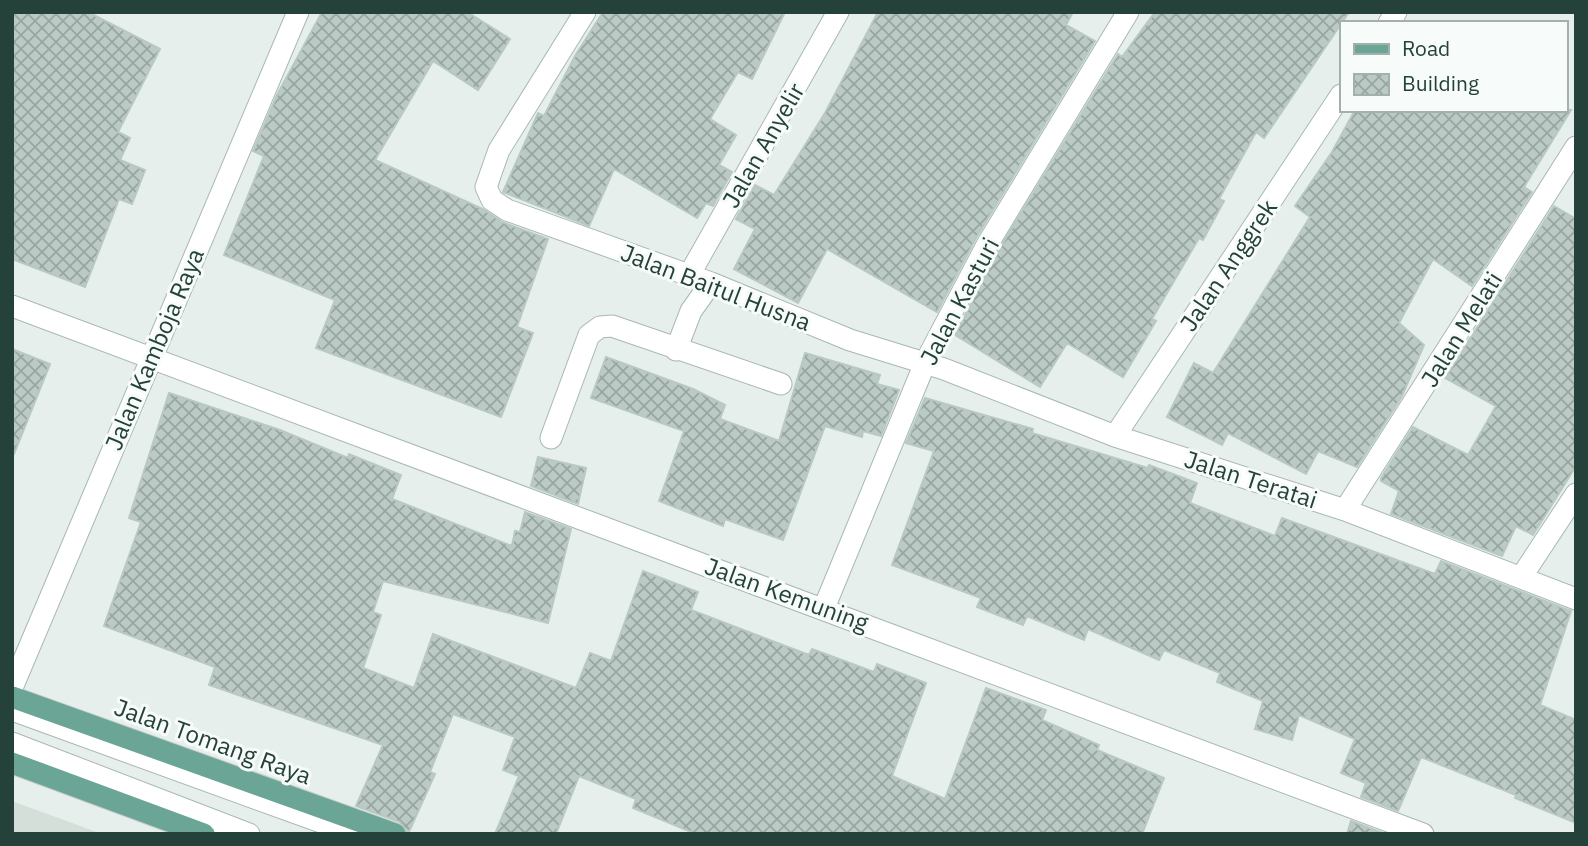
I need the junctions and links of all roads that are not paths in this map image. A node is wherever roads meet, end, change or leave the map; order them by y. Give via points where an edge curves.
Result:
1 (298, 12) edge
2 (585, 12) edge
3 (838, 12) edge
4 (1128, 12) edge
5 (1340, 97) edge
6 (1576, 148) edge
7 (688, 277) junction
8 (711, 283) junction
9 (12, 306) edge
10 (676, 350) junction
11 (151, 356) junction
12 (925, 363) junction
13 (781, 384) dead end
14 (1115, 436) junction
15 (551, 438) dead end
16 (1576, 494) edge
17 (1345, 510) junction
18 (1522, 576) junction
19 (1576, 599) edge
20 (824, 608) junction
21 (12, 688) edge
22 (12, 697) edge
23 (12, 710) edge
24 (12, 743) edge
25 (12, 763) edge
26 (204, 834) edge
27 (249, 834) edge
28 (355, 834) edge
29 (395, 834) edge
30 (1423, 834) edge

1 - 11 street, Jalan Kamboja Raya
2 - 7 street, Jalan Baitul Husna via 499,150 486,187 492,200 507,210
3 - 7 street, Jalan Anyelir
4 - 12 street, Jalan Kasturi via 987,245
5 - 14 street, Jalan Anggrek
6 - 17 street, Jalan Melati
7 - 8 street, Jalan Baitul Husna
8 - 10 street via 691,311
8 - 12 street, Jalan Baitul Husna via 849,340
9 - 11 street, Jalan Kemuning
10 - 13 street
10 - 15 street via 612,326 600,327 589,335
11 - 20 street, Jalan Kemuning
11 - 21 street, Jalan Kamboja Raya
12 - 14 street, Jalan Teratai
12 - 20 street, Jalan Kasturi
14 - 17 street, Jalan Teratai
16 - 18 street
17 - 18 street, Jalan Teratai
18 - 19 street, Jalan Teratai
20 - 30 street, Jalan Kemuning
22 - 29 main road, Jalan Tomang Raya
23 - 28 street
24 - 27 street
25 - 26 main road

